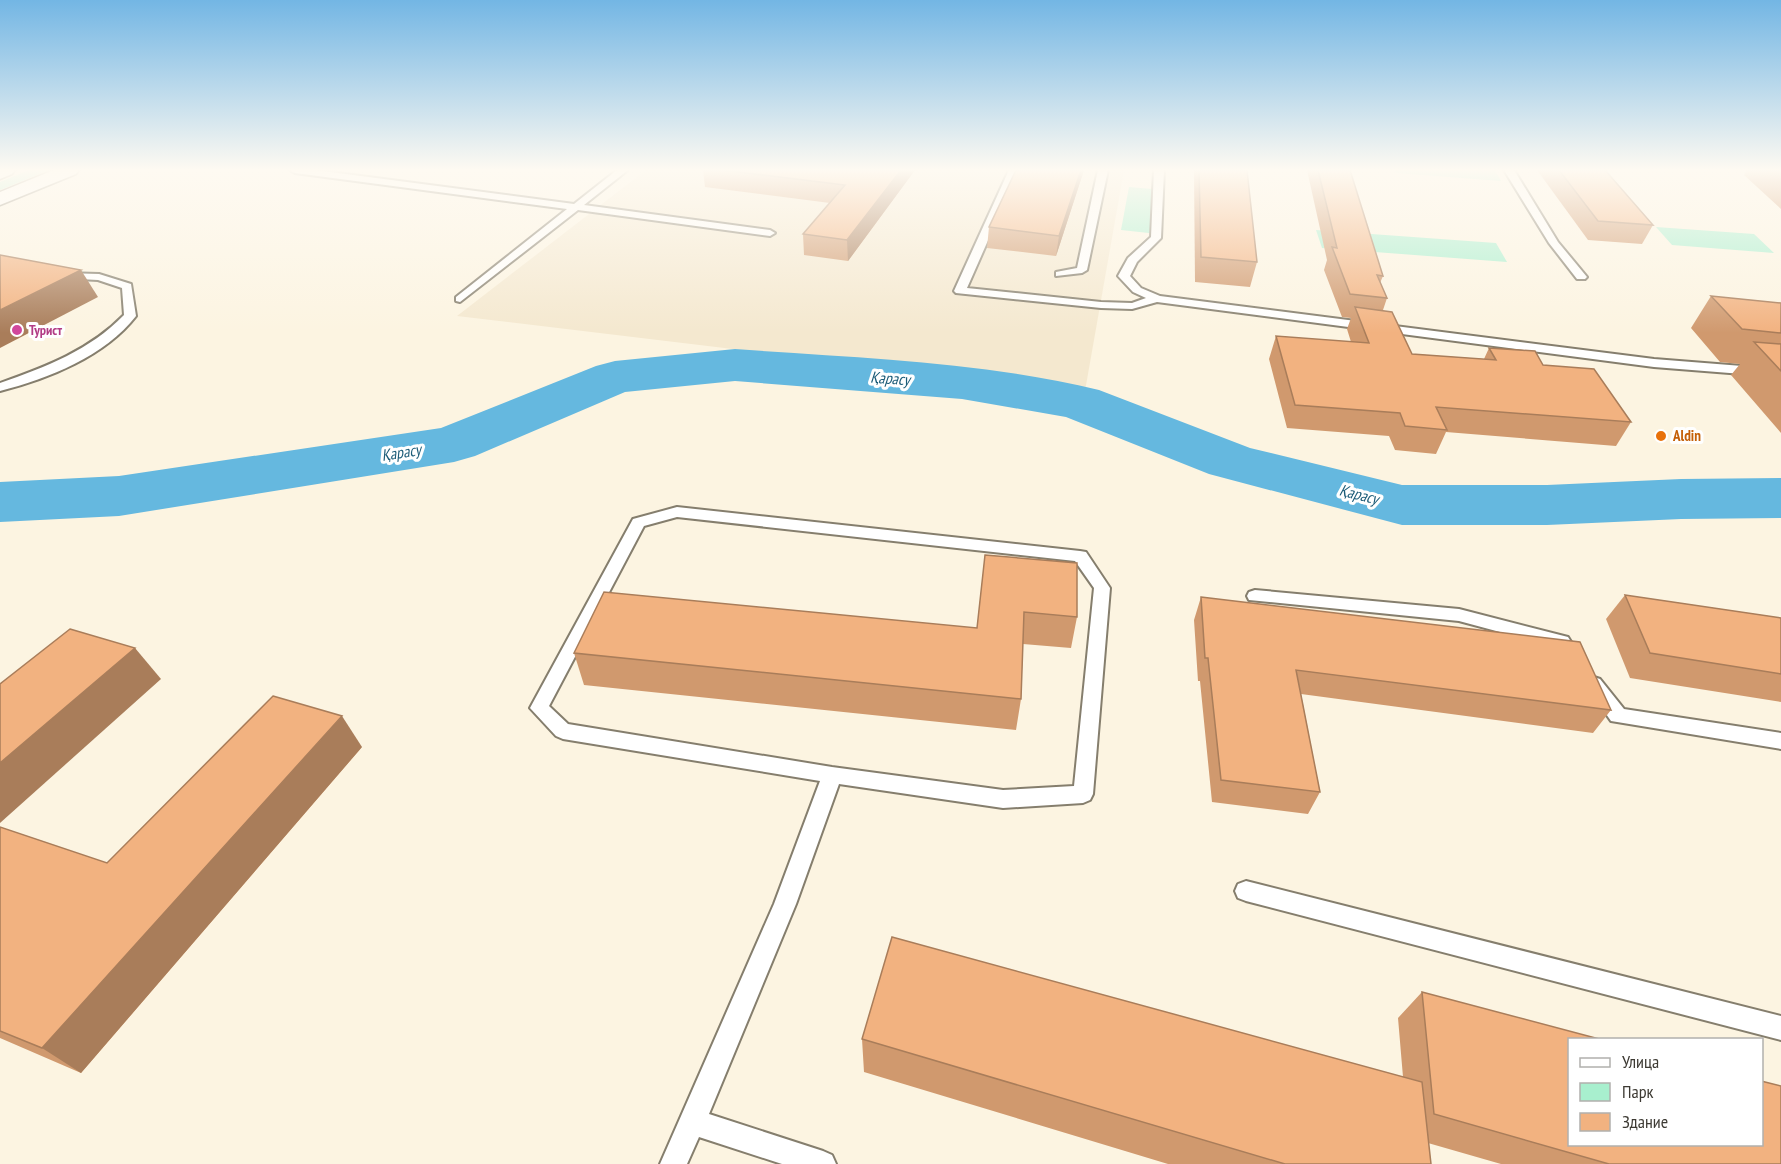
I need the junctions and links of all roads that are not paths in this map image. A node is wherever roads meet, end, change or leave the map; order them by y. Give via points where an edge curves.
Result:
1 (552, 224) edge
2 (704, 224) edge
3 (990, 224) edge
4 (1092, 224) edge
5 (1157, 224) edge
6 (1542, 224) edge
7 (770, 233) dead end
8 (1060, 274) dead end
9 (48, 276) edge
10 (1581, 277) dead end
11 (460, 299) dead end
12 (1157, 299) junction
13 (1781, 372) edge
14 (0, 387) edge
15 (1256, 596) dead end
16 (1781, 741) edge
17 (832, 776) junction
18 (1246, 891) dead end
19 (1781, 1028) edge
20 (693, 1122) junction
21 (673, 1164) edge
22 (823, 1164) edge

1 - 11 lane
2 - 7 lane
3 - 12 lane via 960,291 1101,305 1132,306
4 - 8 lane via 1082,270
5 - 12 lane via 1156,238 1132,260 1124,276 1137,290
6 - 10 lane
9 - 14 lane via 99,277 127,286 130,316 116,333 87,352
12 - 13 lane via 1654,363
15 - 16 lane via 1459,615 1562,642 1618,716
17 - 17 lane via 563,731 539,708 638,523 677,512 1080,556 1102,588 1083,794 1003,799
17 - 20 lane via 785,904
18 - 19 lane
20 - 21 lane
20 - 22 lane

